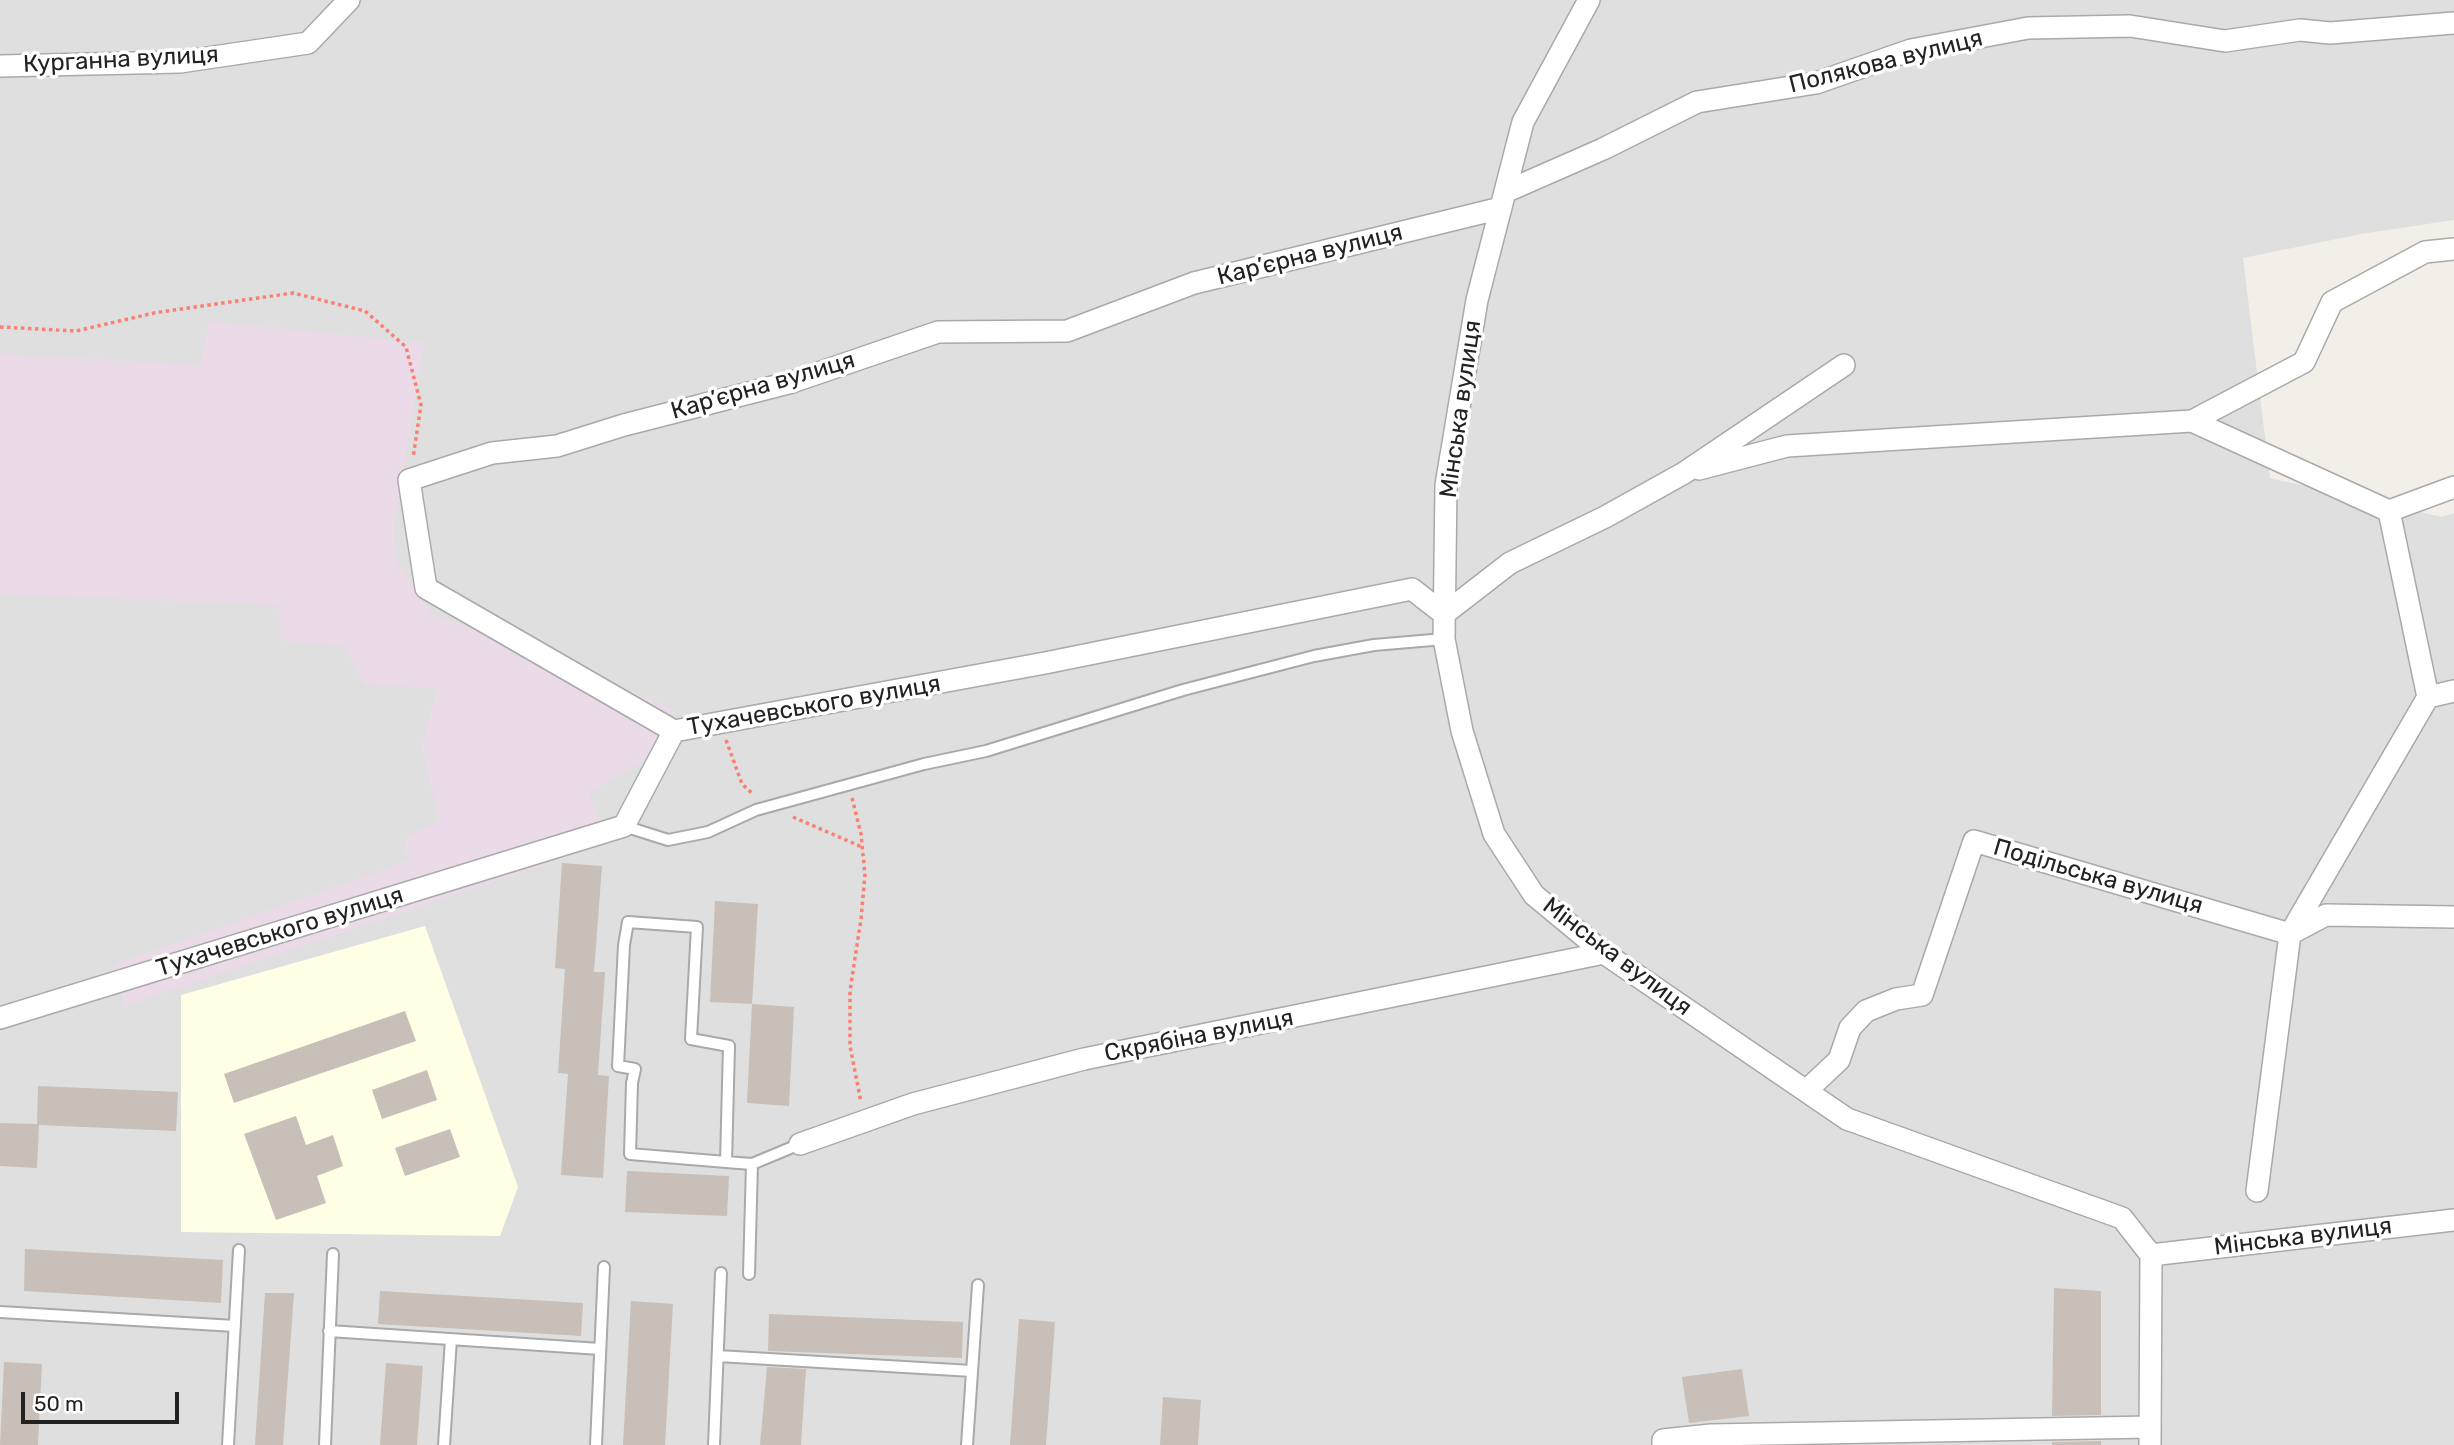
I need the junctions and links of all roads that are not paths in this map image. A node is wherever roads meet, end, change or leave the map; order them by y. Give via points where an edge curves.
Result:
1 (349, 0) edge
2 (1589, 0) edge
3 (2454, 23) edge
4 (0, 66) edge
5 (1503, 200) junction
6 (2454, 249) edge
7 (1844, 365) dead end
8 (2192, 421) junction
9 (1684, 473) junction
10 (2454, 486) edge
11 (2389, 511) junction
12 (1444, 614) junction
13 (1444, 639) junction
14 (2454, 691) edge
15 (2428, 697) junction
16 (674, 731) junction
17 (624, 826) junction
18 (2454, 917) edge
19 (2290, 934) junction
20 (1604, 953) junction
21 (0, 1018) edge
22 (1806, 1091) junction
23 (800, 1144) joint
24 (726, 1162) junction
25 (752, 1164) junction
26 (2257, 1191) dead end
27 (2454, 1220) edge
28 (239, 1250) dead end
29 (333, 1254) dead end
30 (2151, 1255) junction
31 (604, 1267) dead end
32 (721, 1273) dead end
33 (749, 1274) dead end
34 (978, 1285) dead end
35 (0, 1312) edge
36 (235, 1326) junction
37 (329, 1331) junction
38 (451, 1339) junction
39 (600, 1349) junction
40 (718, 1356) junction
41 (972, 1371) junction
42 (2150, 1436) edge
43 (228, 1445) edge
44 (325, 1445) edge
45 (444, 1445) edge
46 (596, 1445) edge
47 (714, 1445) edge
48 (967, 1445) edge
49 (1663, 1445) edge

1 - 4 street, Курганна вулиця via 308,43 180,62
2 - 5 street, Мінська вулиця via 1523,122
3 - 5 street, Полякова вулиця via 2330,33 2300,30 2225,41 2130,26 2028,28 1911,50 1816,83 1697,102
5 - 12 street, Мінська вулиця via 1477,300 1446,485
5 - 16 street, Кар’єрна вулиця via 1194,283 1067,331 938,332 792,382 556,446 492,453 409,481 426,588
6 - 8 street via 2425,253 2333,302 2304,362
7 - 9 street
8 - 9 street via 1787,446
8 - 11 street
9 - 12 street via 1510,563
10 - 11 street
11 - 15 street
12 - 13 street, Мінська вулиця
12 - 16 street, Тухачевського вулиця via 1412,589 1032,666
13 - 17 lane via 1314,656 1183,690 985,751 756,810 708,832 668,840
13 - 20 street, Мінська вулиця via 1462,731 1494,834 1534,895
14 - 15 street
15 - 19 street
16 - 17 street, Тухачевського вулиця
17 - 21 street, Тухачевського вулиця
18 - 19 street via 2326,915
19 - 22 street, Подільська вулиця via 1974,841 1922,995 1896,999 1866,1012 1850,1028 1839,1060
19 - 26 street
20 - 22 street, Мінська вулиця
20 - 23 street, Скрябіна вулиця via 1084,1059 913,1104
22 - 30 street, Мінська вулиця via 1847,1119 2122,1218
23 - 25 lane
24 - 24 lane via 630,1154 635,1069 618,1066 628,922 697,927 691,1040 729,1046
24 - 25 lane
25 - 33 lane
27 - 30 street, Мінська вулиця
28 - 36 lane
29 - 37 lane
30 - 42 street
31 - 39 lane
32 - 40 lane
34 - 41 lane
35 - 36 lane
36 - 43 lane
37 - 38 lane
37 - 44 lane
38 - 39 lane
38 - 45 lane
39 - 46 lane
40 - 41 lane
40 - 47 lane
41 - 48 lane
42 - 49 street via 1711,1435 1663,1440

